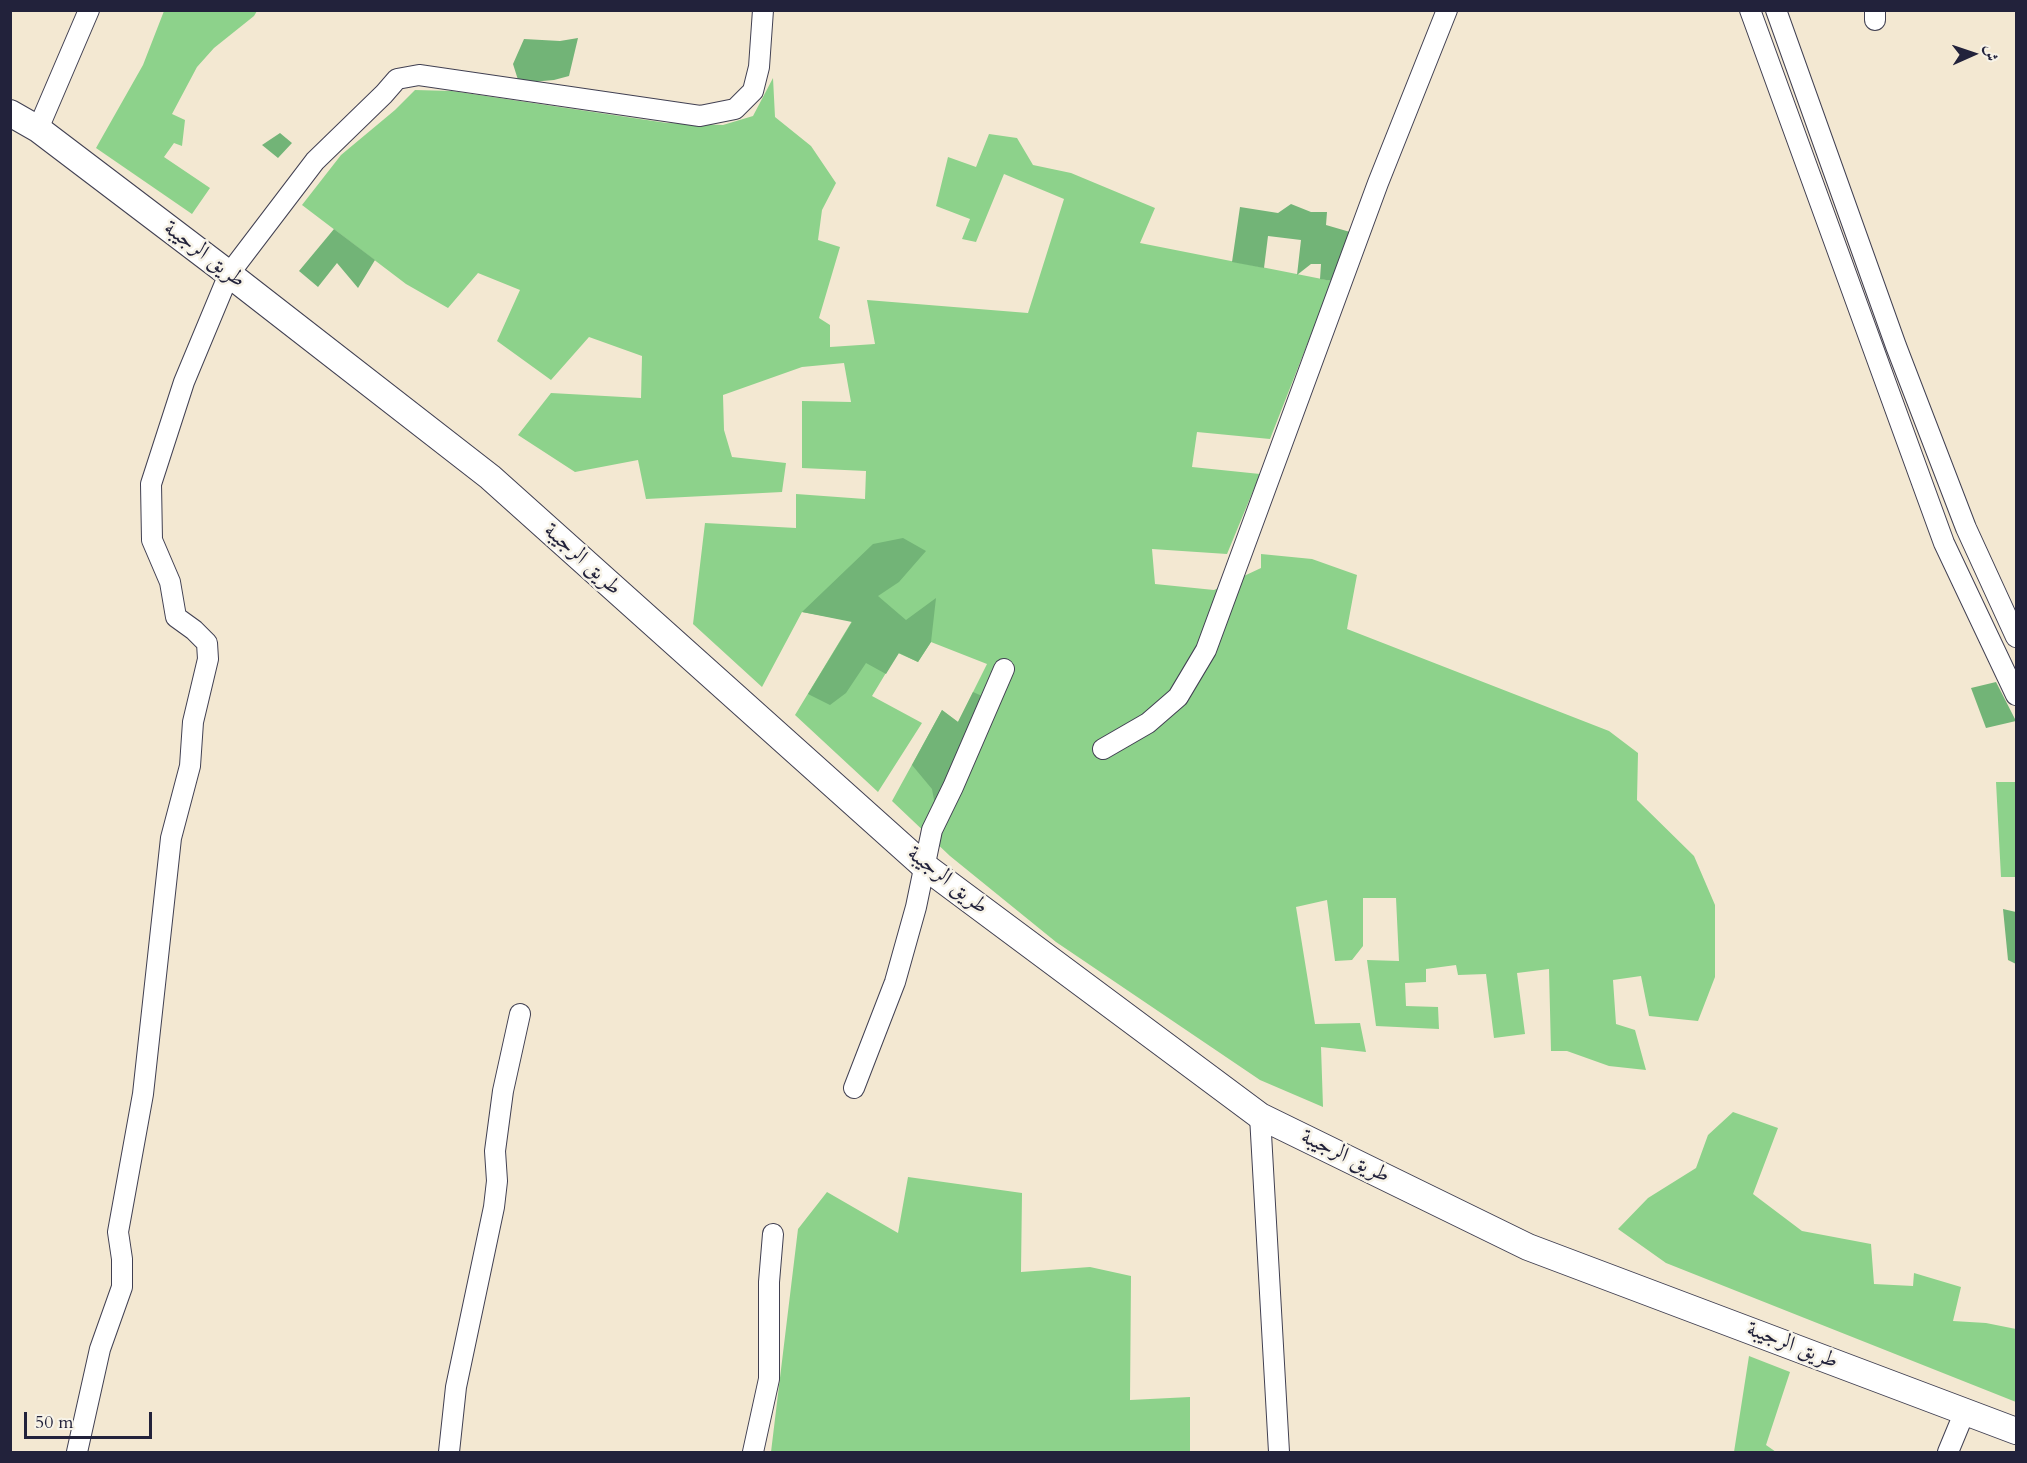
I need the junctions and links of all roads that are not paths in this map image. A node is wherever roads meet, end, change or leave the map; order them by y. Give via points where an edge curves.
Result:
1 (89, 10) edge
2 (763, 10) edge
3 (1447, 10) edge
4 (1750, 10) edge
5 (1776, 10) edge
6 (10, 113) edge
7 (38, 129) junction
8 (229, 274) junction
9 (2016, 637) edge
10 (1004, 669) dead end
11 (2016, 695) edge
12 (1103, 749) dead end
13 (923, 865) junction
14 (520, 1014) dead end
15 (854, 1088) dead end
16 (1260, 1116) junction
17 (773, 1234) dead end
18 (1965, 1411) junction
19 (2016, 1431) edge
20 (77, 1452) edge
21 (449, 1452) edge
22 (753, 1452) edge
23 (1280, 1452) edge
24 (1948, 1452) edge

1 - 7 street
2 - 8 street via 759,67 753,91 735,109 700,116 419,75 397,79 315,161
3 - 12 street via 1378,183 1206,650 1178,697 1148,723
4 - 11 street via 1944,543
5 - 9 street via 1896,346 1958,507
6 - 7 main road, طريق الرجيبة
7 - 8 main road, طريق الرجيبة
8 - 13 main road, طريق الرجيبة via 490,477
8 - 20 street via 184,382 151,484 152,540 170,582 176,616 207,643 208,659 193,723 190,766 171,838 143,1094 118,1232 122,1287 100,1349
10 - 13 street via 932,830
13 - 15 street via 895,982
13 - 16 main road, طريق الرجيبة
14 - 21 street via 503,1091 495,1151 494,1207 456,1386
16 - 18 main road, طريق الرجيبة via 1528,1247
16 - 23 street
17 - 22 street via 769,1378
18 - 19 main road, طريق الرجيبة
18 - 24 street

